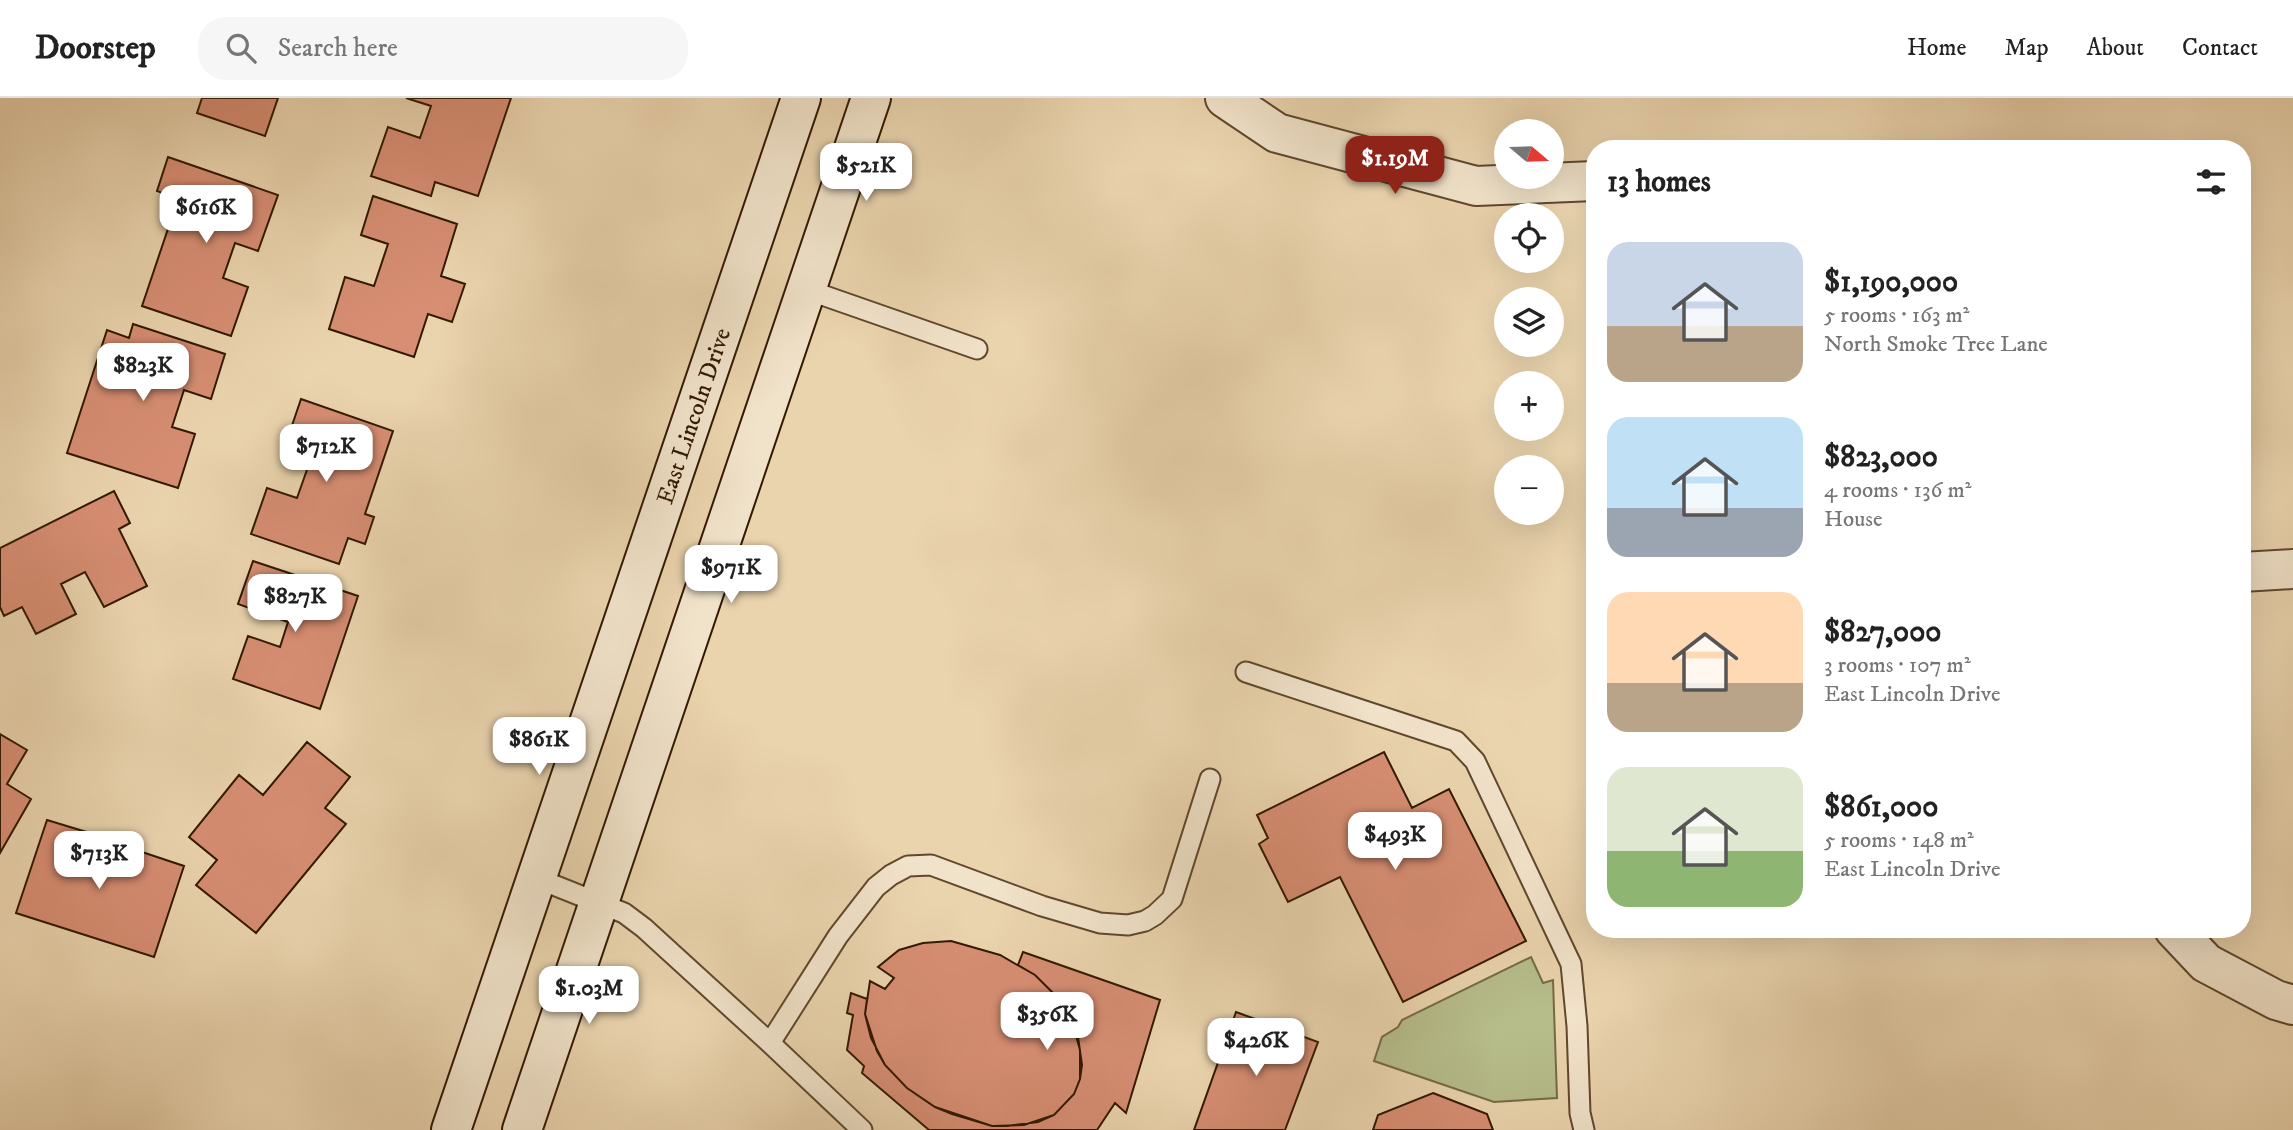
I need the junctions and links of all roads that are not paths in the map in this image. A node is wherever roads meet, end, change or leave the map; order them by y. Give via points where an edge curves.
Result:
1 (800, 98) edge
2 (871, 98) edge
3 (1225, 98) edge
4 (1586, 181) edge
5 (805, 289) junction
6 (977, 349) dead end
7 (2293, 569) edge
8 (2251, 571) edge
9 (1246, 672) dead end
10 (1210, 779) dead end
11 (536, 878) junction
12 (599, 902) junction
13 (2182, 938) edge
14 (2293, 1005) edge
15 (771, 1043) junction
16 (452, 1130) edge
17 (522, 1130) edge
18 (862, 1130) edge
19 (1584, 1130) edge

1 - 11 main road, East Lincoln Drive
2 - 5 main road
3 - 4 main road via 1277,134 1476,186
5 - 6 lane
5 - 12 main road
7 - 8 main road
9 - 19 lane via 1456,741 1475,761 1572,964
10 - 15 lane via 1172,899 1155,915 1128,925 1100,923 931,865 908,866 876,887 838,936
11 - 12 lane
11 - 16 main road, East Lincoln Drive
12 - 15 lane via 644,928
12 - 17 main road
13 - 14 main road via 2206,963
15 - 18 lane

